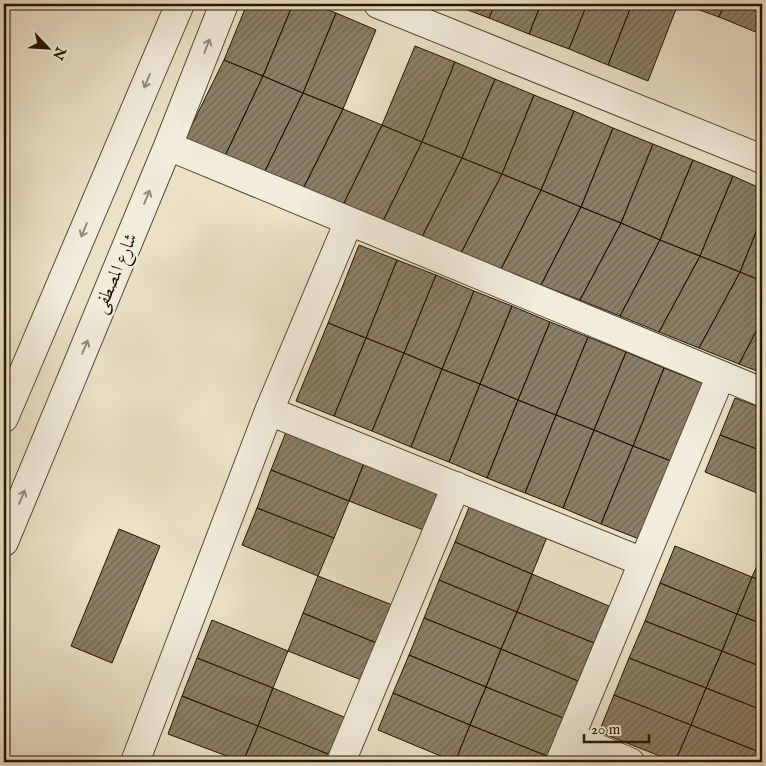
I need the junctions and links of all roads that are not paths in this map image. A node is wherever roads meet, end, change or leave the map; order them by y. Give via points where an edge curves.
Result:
1 (180, 4) edge
2 (224, 4) edge
3 (378, 4) edge
4 (168, 146) junction
5 (762, 158) edge
6 (350, 221) junction
7 (721, 375) junction
8 (762, 392) edge
9 (269, 411) junction
10 (4, 418) edge
11 (456, 486) junction
12 (4, 542) edge
13 (643, 562) junction
14 (570, 738) junction
15 (135, 762) edge
16 (341, 762) edge
17 (560, 762) edge
18 (630, 762) edge

1 -> 10 street
4 -> 2 street, شارع المصطفى
3 - 5 street
4 - 6 street
12 -> 4 street, شارع المصطفى
6 - 7 street
6 - 9 street
7 - 8 street
7 - 13 street
9 - 11 street
9 - 15 street
11 - 13 street
11 - 16 street
13 - 14 street
14 - 17 street
14 - 18 street

